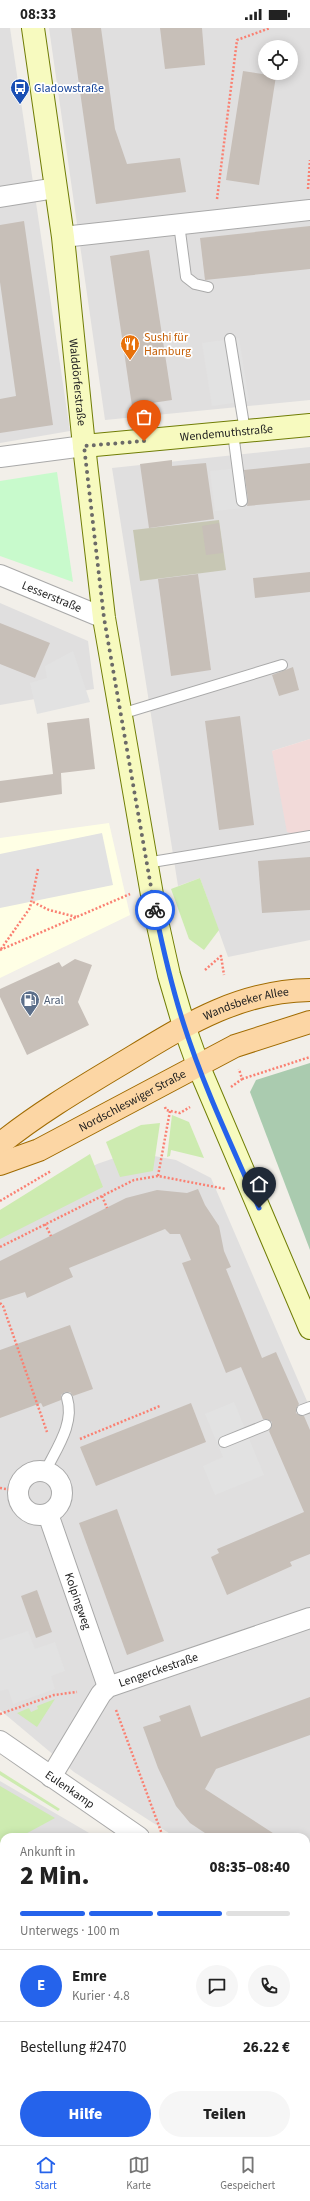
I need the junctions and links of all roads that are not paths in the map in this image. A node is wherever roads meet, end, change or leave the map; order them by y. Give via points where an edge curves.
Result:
1 (33, 28) edge
2 (56, 188) junction
3 (0, 197) edge
4 (308, 210) edge
5 (179, 224) junction
6 (63, 237) junction
7 (208, 287) dead end
8 (230, 339) dead end
9 (310, 425) edge
10 (239, 432) junction
11 (84, 446) junction
12 (0, 458) edge
13 (242, 501) dead end
14 (0, 575) edge
15 (104, 618) junction
16 (282, 665) dead end
17 (121, 714) junction
18 (310, 836) edge
19 (146, 863) junction
20 (310, 990) edge
21 (310, 1022) edge
22 (184, 1026) junction
23 (198, 1065) junction
24 (0, 1144) edge
25 (0, 1164) edge
26 (310, 1328) edge
27 (67, 1398) dead end
28 (266, 1425) dead end
29 (224, 1442) dead end
30 (45, 1472) junction
31 (9, 1490) edge
32 (48, 1514) junction
33 (310, 1618) edge
34 (108, 1688) junction
35 (0, 1741) edge
36 (51, 1777) junction
37 (133, 1833) edge

1 - 2 street, Walddörferstraße
2 - 3 street
2 - 6 street, Walddörferstraße
4 - 5 street
5 - 6 street
5 - 7 lane via 186,277 195,284
6 - 11 street, Walddörferstraße
8 - 10 lane
9 - 10 street, Wendemuthstraße
10 - 11 street, Wendemuthstraße
10 - 13 lane
11 - 12 street, Wendemuthstraße
11 - 15 street, Walddörferstraße
14 - 15 street, Lesserstraße
15 - 17 street, Walddörferstraße
16 - 17 lane
17 - 19 street, Walddörferstraße
18 - 19 lane
19 - 22 street, Walddörferstraße via 168,969
20 - 22 main road, Wandsbeker Allee via 229,1005
21 - 23 main road, Nordschleswiger Straße via 235,1046
22 - 23 street, Walddörferstraße
22 - 24 main road via 27,1122
23 - 25 main road, Nordschleswiger Straße via 39,1150
23 - 26 street, Walddörferstraße
27 - 30 lane via 70,1407 68,1423
28 - 29 lane
30 - 31 street via 31,1473
30 - 32 street via 57,1479 61,1492 58,1505
31 - 32 street via 26,1511 33,1514
32 - 34 street, Kolpingweg
33 - 34 street, Lengerckestraße
34 - 36 street, Lengerckestraße via 101,1694
35 - 36 street, Eulenkamp
36 - 37 street, Eulenkamp

